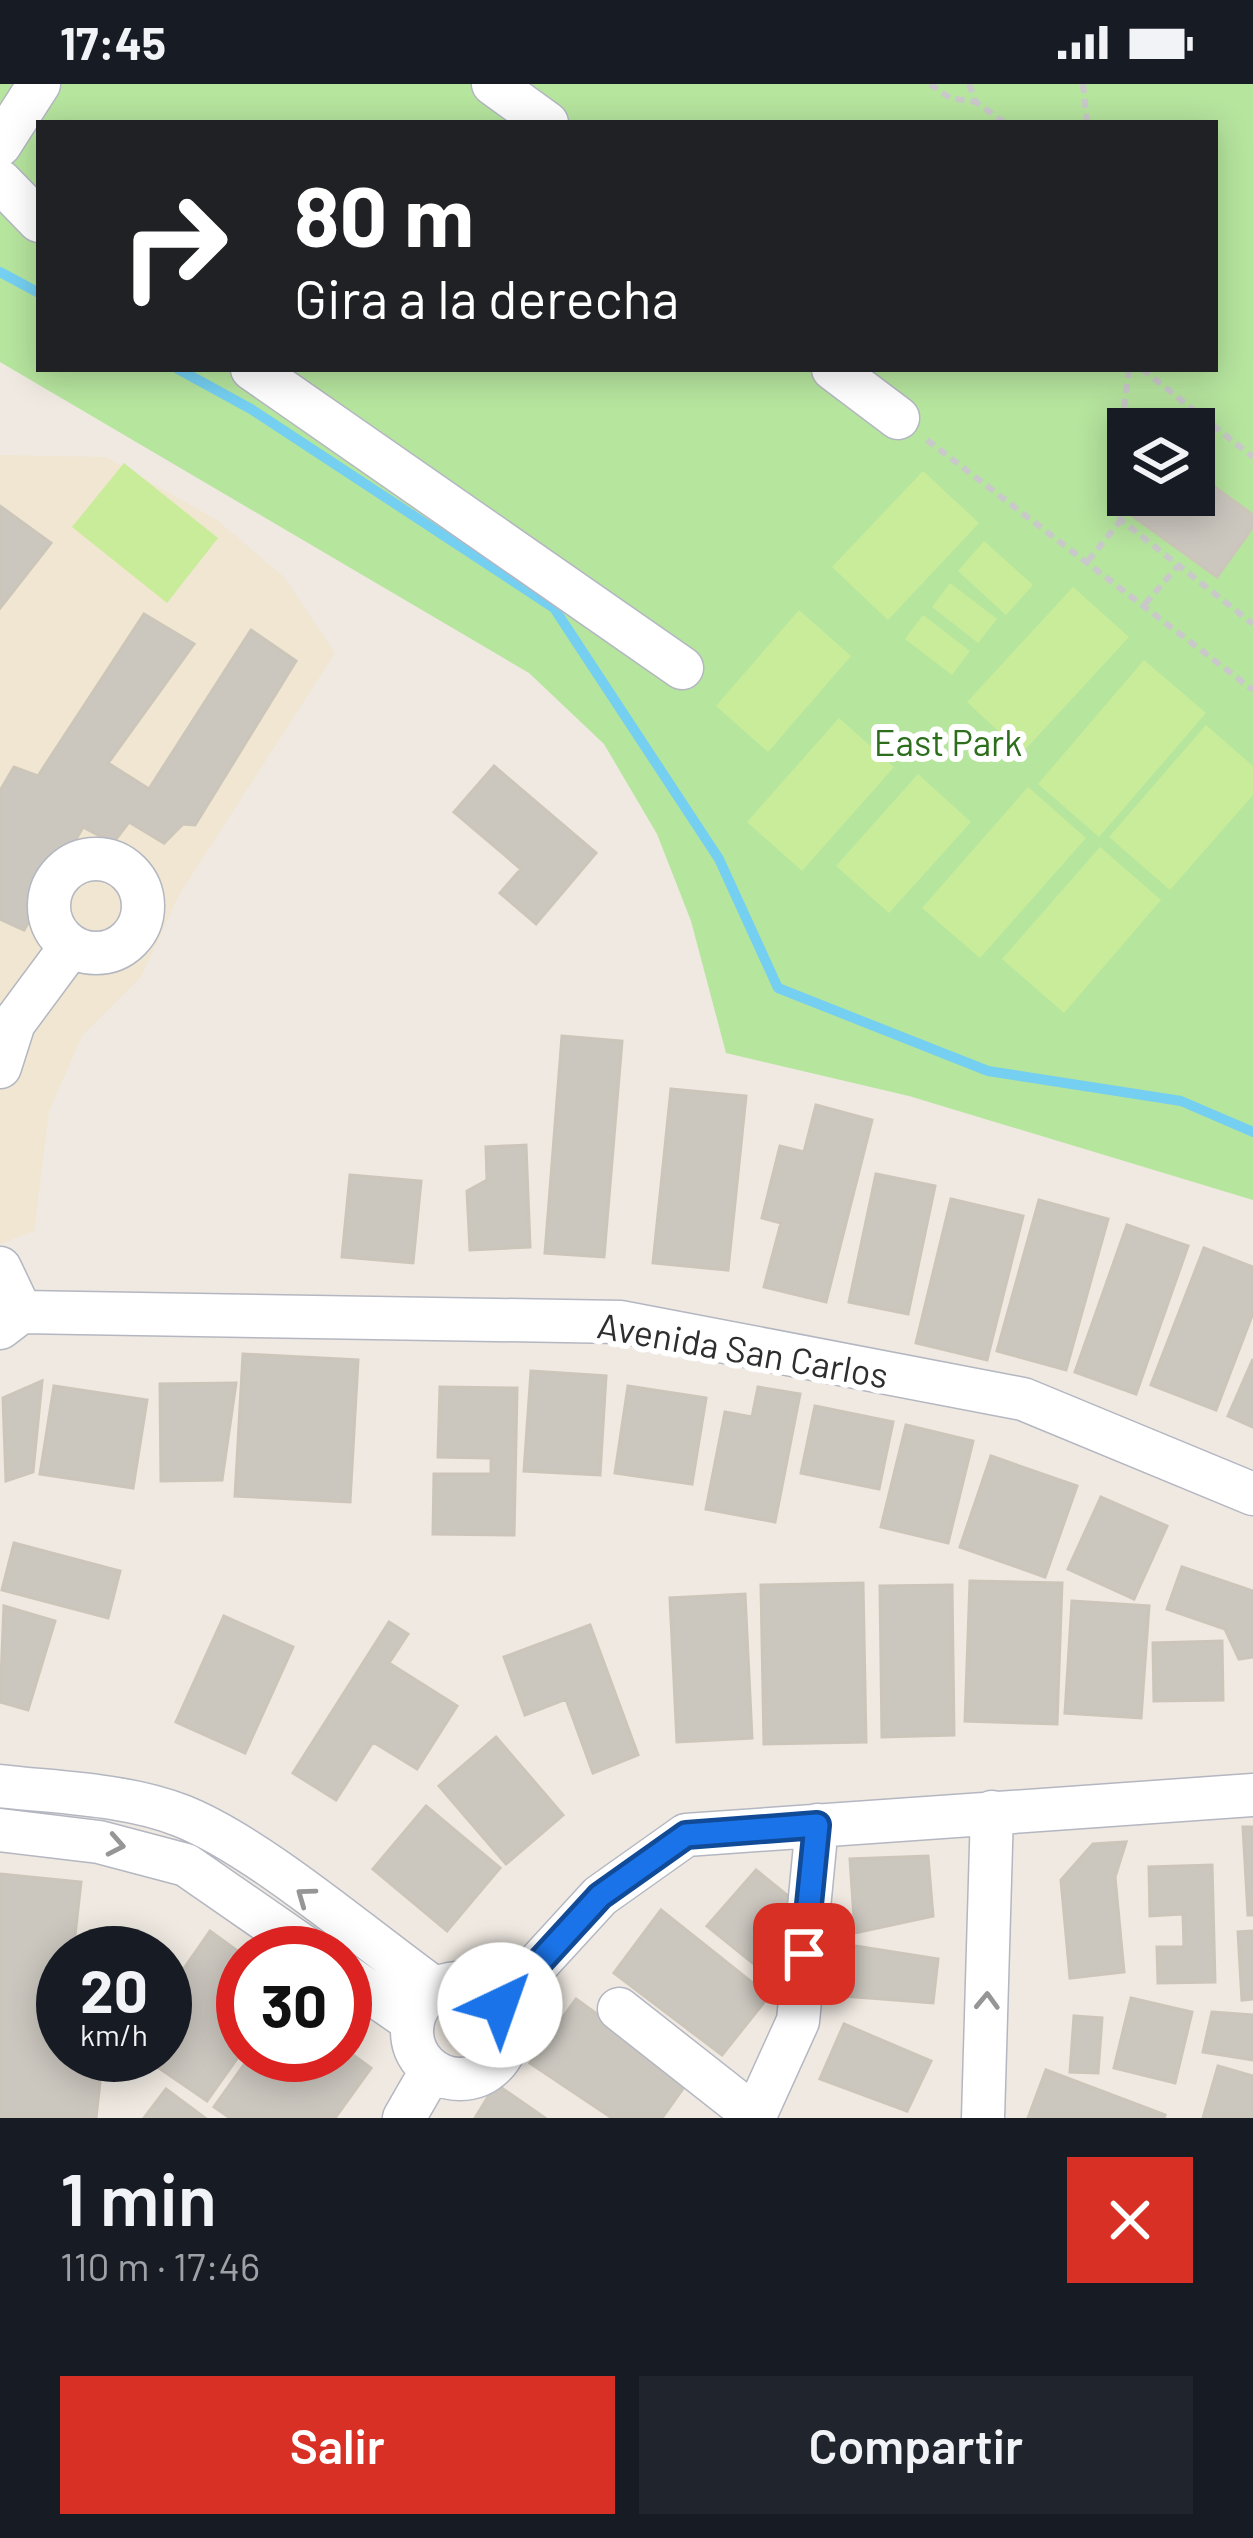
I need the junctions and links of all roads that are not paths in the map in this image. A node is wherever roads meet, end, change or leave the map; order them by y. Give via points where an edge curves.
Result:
1 (39, 84) edge
2 (493, 84) edge
3 (543, 120) edge
4 (0, 145) edge
5 (0, 181) edge
6 (36, 218) edge
7 (255, 372) edge
8 (837, 372) edge
9 (898, 418) road end
10 (682, 668) dead end
11 (71, 946) dead end
12 (0, 1066) edge
13 (0, 1268) edge
14 (10, 1320) edge
15 (1253, 1494) edge
16 (0, 1786) edge
17 (1253, 1795) edge
18 (992, 1812) junction
19 (817, 1825) junction
20 (0, 1830) edge
21 (275, 1926) edge
22 (372, 1985) edge
23 (424, 2005) junction
24 (500, 2005) junction
25 (619, 2009) dead end
26 (431, 2071) junction
27 (754, 2117) edge
28 (404, 2118) edge
29 (983, 2118) edge

1 - 4 street
2 - 3 street
5 - 6 street
7 - 10 street
8 - 9 street
11 - 12 street via 14,1023
13 - 14 street
14 - 15 street, Avenida San Carlos via 621,1322 1022,1399
23 -> 16 street via 225,1838 183,1816
17 - 18 street
18 - 19 street
29 -> 18 street
19 - 24 street via 686,1835 600,1896
19 - 27 street via 798,2021
20 -> 21 street via 99,1842 186,1865
22 - 23 street
23 - 24 street via 474,1985
23 - 26 street via 413,2040
24 - 26 street via 508,2036 494,2066 460,2080
25 - 27 street
26 - 28 street

